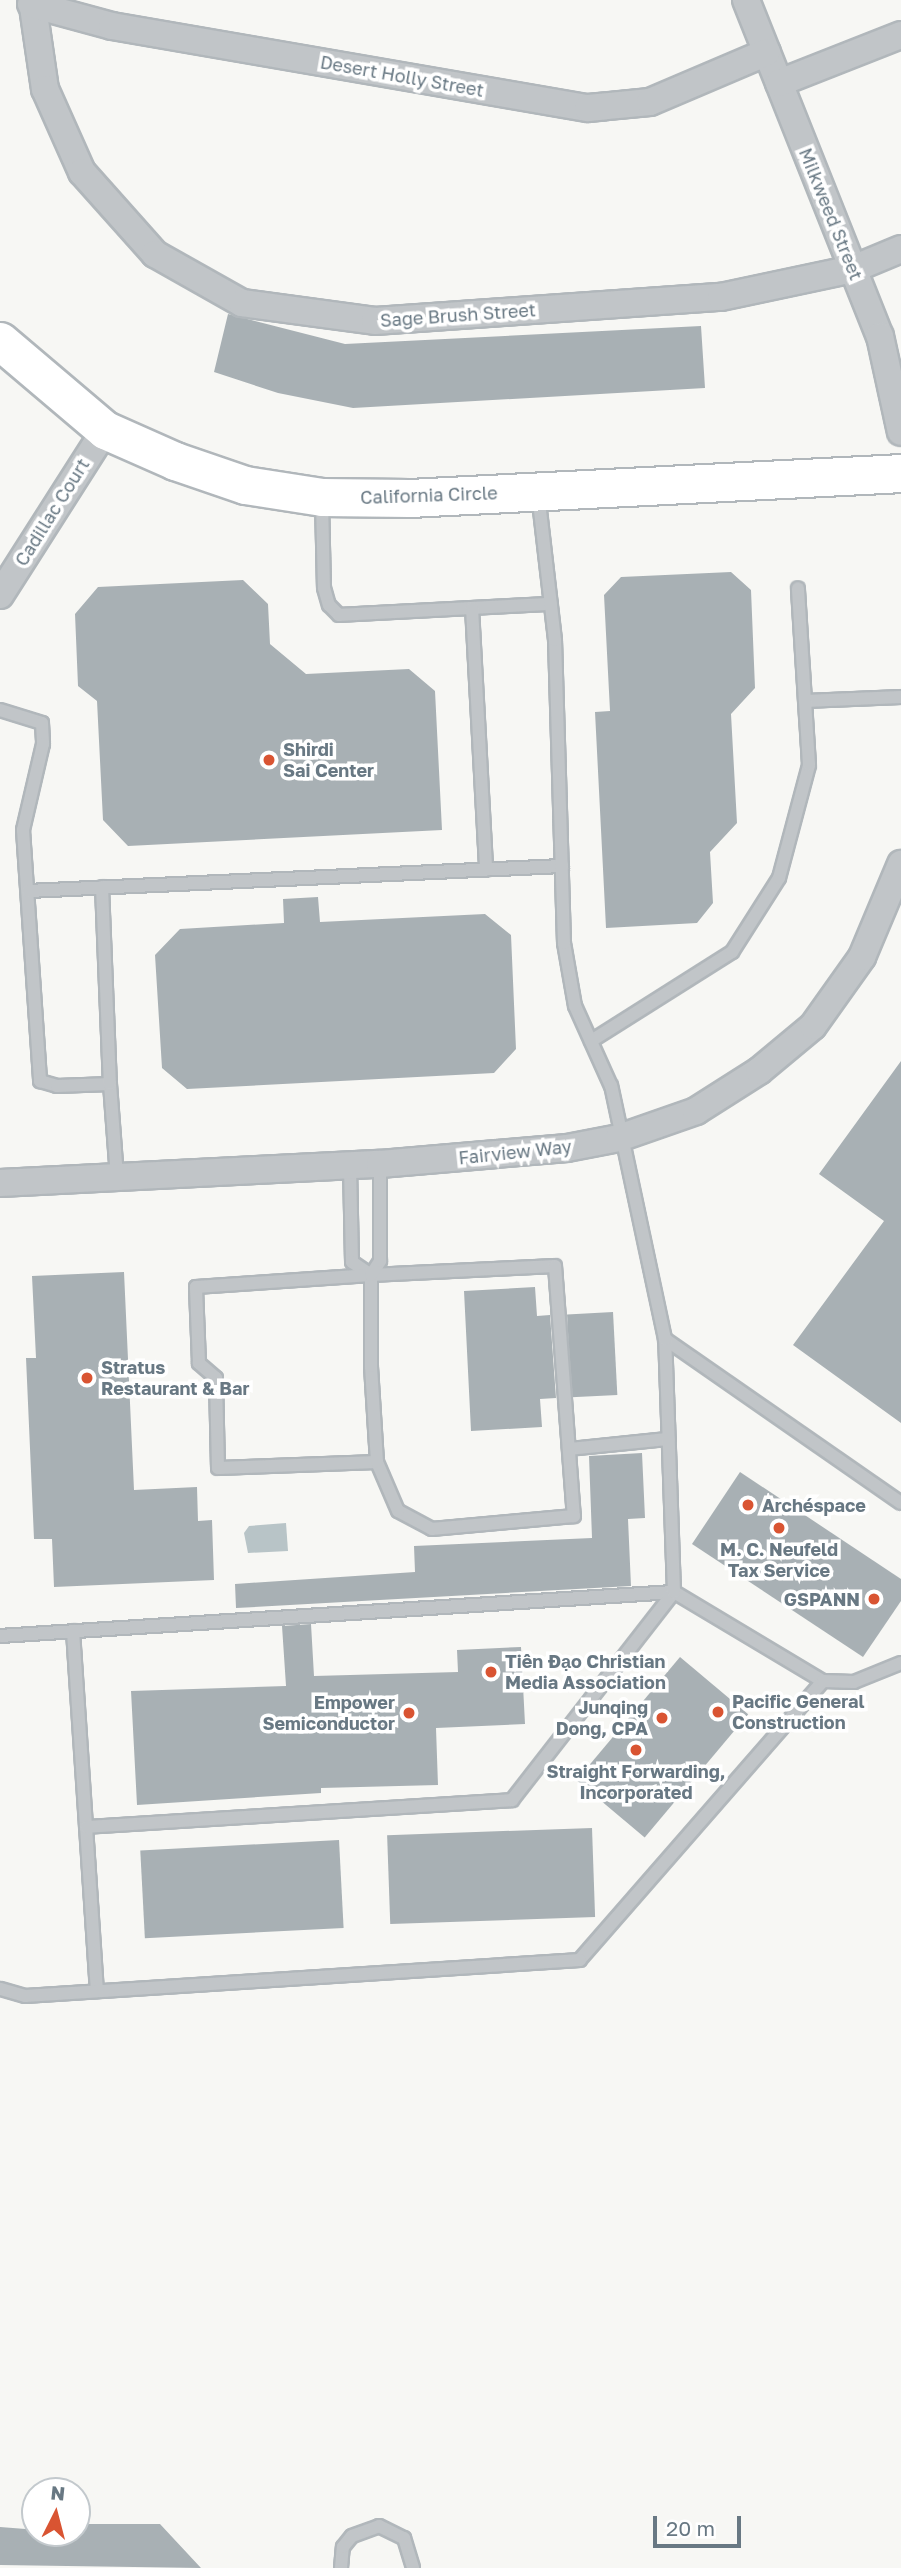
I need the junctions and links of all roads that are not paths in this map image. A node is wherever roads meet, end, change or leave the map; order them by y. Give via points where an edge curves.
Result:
1 (746, 0) edge
2 (32, 2) edge
3 (901, 35) edge
4 (768, 52) junction
5 (779, 83) junction
6 (901, 249) edge
7 (853, 269) junction
8 (0, 341) edge
9 (105, 429) junction
10 (901, 432) edge
11 (901, 473) edge
12 (538, 491) junction
13 (322, 497) junction
14 (798, 588) dead end
15 (0, 595) edge
16 (551, 604) junction
17 (472, 608) junction
18 (901, 697) edge
19 (805, 701) junction
20 (0, 710) edge
21 (901, 864) edge
22 (562, 866) junction
23 (486, 870) junction
24 (102, 887) junction
25 (29, 891) junction
26 (591, 1041) junction
27 (110, 1084) junction
28 (619, 1138) junction
29 (380, 1164) junction
30 (350, 1166) junction
31 (117, 1177) junction
32 (0, 1183) edge
33 (371, 1275) junction
34 (665, 1339) junction
35 (668, 1439) junction
36 (569, 1449) junction
37 (377, 1462) junction
38 (901, 1503) edge
39 (674, 1592) junction
40 (73, 1631) junction
41 (0, 1636) edge
42 (901, 1662) edge
43 (822, 1681) junction
44 (86, 1827) junction
45 (0, 1989) edge
46 (97, 1991) junction
47 (414, 2566) edge
48 (341, 2568) edge
49 (428, 2568) edge

1 - 4 street, Milkweed Street
2 - 4 street, Desert Holly Street via 112,26 588,108 650,103
2 - 7 street, Sage Brush Street via 45,89 82,172 155,254 242,303 375,321 721,297
3 - 5 street
4 - 5 street, Milkweed Street
5 - 7 street, Milkweed Street
6 - 7 street, Sage Brush Street
7 - 10 street, Milkweed Street via 880,335
8 - 9 street, California Circle
9 - 13 street, California Circle via 174,461 245,485
9 - 15 street, Cadillac Court
11 - 12 street, California Circle
12 - 13 street, California Circle
12 - 16 lane
13 - 17 lane via 324,588 329,605 339,615
14 - 19 lane
16 - 17 lane
16 - 22 lane
17 - 23 lane
18 - 19 lane
19 - 26 lane via 809,765 779,878 732,952
20 - 25 lane via 42,723 43,744 23,830
21 - 28 street, Fairview Way via 862,957 813,1026 760,1071 695,1111
22 - 23 lane
22 - 26 lane via 564,943 575,1006
23 - 24 lane
24 - 25 lane
24 - 27 lane
25 - 27 lane via 40,1081 57,1086
26 - 28 lane via 611,1086
27 - 31 lane
28 - 29 street, Fairview Way via 567,1148
28 - 34 lane
29 - 30 street, Fairview Way
29 - 33 lane via 380,1261
30 - 31 street, Fairview Way
30 - 33 lane via 352,1262
31 - 32 street, Fairview Way
33 - 36 lane via 555,1266
33 - 37 lane
33 - 37 lane via 196,1287 197,1328 199,1363 216,1378 218,1468
34 - 35 lane
34 - 38 lane
35 - 36 lane
35 - 39 lane
36 - 37 lane via 574,1516 432,1529 398,1511
39 - 40 lane
39 - 43 lane
39 - 44 lane via 512,1801
40 - 41 lane
40 - 44 lane
42 - 43 lane via 854,1682
43 - 46 lane via 580,1960
44 - 46 lane
45 - 46 lane via 25,1996
47 - 48 lane via 404,2538 379,2526 352,2536 343,2547
47 - 49 lane

